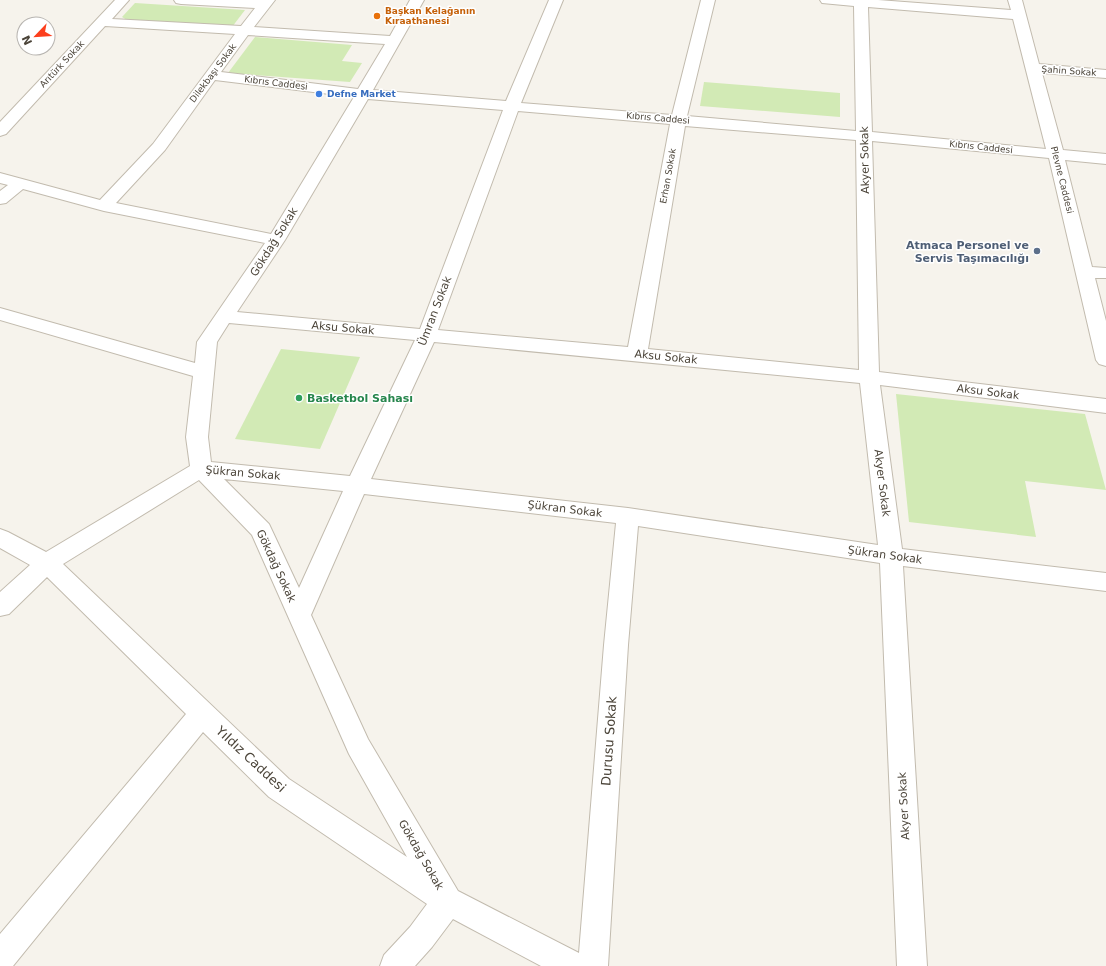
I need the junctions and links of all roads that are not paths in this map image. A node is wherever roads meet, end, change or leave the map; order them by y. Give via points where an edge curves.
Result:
1 (122, 0) edge
2 (181, 0) edge
3 (417, 0) edge
4 (556, 0) edge
5 (708, 0) edge
6 (827, 0) edge
7 (861, 1) edge
8 (266, 3) edge
9 (1017, 7) edge
10 (102, 22) junction
11 (245, 31) junction
12 (394, 40) junction
13 (1033, 68) junction
14 (1106, 74) edge
15 (211, 75) junction
16 (363, 94) junction
17 (512, 106) junction
18 (678, 120) junction
19 (1, 130) edge
20 (865, 136) junction
21 (1056, 155) junction
22 (1106, 159) edge
23 (0, 178) edge
24 (20, 184) junction
25 (0, 199) edge
26 (104, 206) junction
27 (276, 240) junction
28 (1085, 272) junction
29 (1106, 273) edge
30 (0, 314) edge
31 (225, 317) junction
32 (427, 336) junction
33 (637, 354) junction
34 (1106, 360) edge
35 (204, 372) junction
36 (869, 377) junction
37 (1106, 406) edge
38 (201, 469) junction
39 (357, 484) junction
40 (628, 516) junction
41 (0, 538) edge
42 (891, 556) junction
43 (47, 563) junction
44 (1106, 582) edge
45 (0, 607) edge
46 (299, 615) junction
47 (202, 714) junction
48 (448, 900) junction
49 (0, 958) edge
50 (395, 966) edge
51 (572, 966) edge
52 (593, 966) edge
53 (912, 966) edge

1 - 10 street, Arıtürk Sokak
2 - 8 street
3 - 12 street, Gökdağ Sokak
4 - 17 street, Ümran Sokak
5 - 18 street, Erhan Sokak
6 - 7 street
7 - 9 street
7 - 20 street, Akyer Sokak
8 - 11 street, Dilekbaşı Sokak
9 - 13 street, Plevne Caddesi
10 - 11 street
10 - 19 street, Arıtürk Sokak
11 - 12 street
11 - 15 street, Dilekbaşı Sokak
12 - 16 street, Gökdağ Sokak
13 - 14 street, Şahin Sokak
13 - 21 street, Plevne Caddesi
15 - 16 street, Kıbrıs Caddesi
15 - 26 street, Dilekbaşı Sokak via 159,147
16 - 17 street, Kıbrıs Caddesi
16 - 27 street, Gökdağ Sokak
17 - 18 street, Kıbrıs Caddesi
17 - 32 street, Ümran Sokak
18 - 20 street, Kıbrıs Caddesi
18 - 33 street, Erhan Sokak
20 - 21 street, Kıbrıs Caddesi
20 - 36 street, Akyer Sokak
21 - 22 street, Kıbrıs Caddesi
21 - 28 street, Plevne Caddesi
23 - 24 street
24 - 25 street
24 - 26 street
26 - 27 street
27 - 31 street, Gökdağ Sokak
28 - 29 street
28 - 34 street, Plevne Caddesi
30 - 35 street
31 - 32 street, Aksu Sokak
31 - 35 street, Gökdağ Sokak via 207,342
32 - 33 street, Aksu Sokak
32 - 39 street, Ümran Sokak
33 - 36 street, Aksu Sokak
35 - 38 street, Gökdağ Sokak via 196,437
36 - 37 street, Aksu Sokak
36 - 42 street, Akyer Sokak
38 - 39 street, Şükran Sokak
38 - 43 street, Şükran Sokak
38 - 46 street, Gökdağ Sokak via 261,530
39 - 40 street, Şükran Sokak
39 - 46 street, Ümran Sokak
40 - 42 street, Şükran Sokak
40 - 52 street, Durusu Sokak
41 - 43 street, Yıldız Caddesi
42 - 44 street, Şükran Sokak
42 - 53 street, Akyer Sokak
43 - 45 street, Şükran Sokak
43 - 47 street, Yıldız Caddesi
46 - 48 street, Gökdağ Sokak via 358,746
47 - 48 street, Yıldız Caddesi via 279,788
47 - 49 street
48 - 50 street, Gökdağ Sokak via 421,937
48 - 51 street, Yıldız Caddesi

